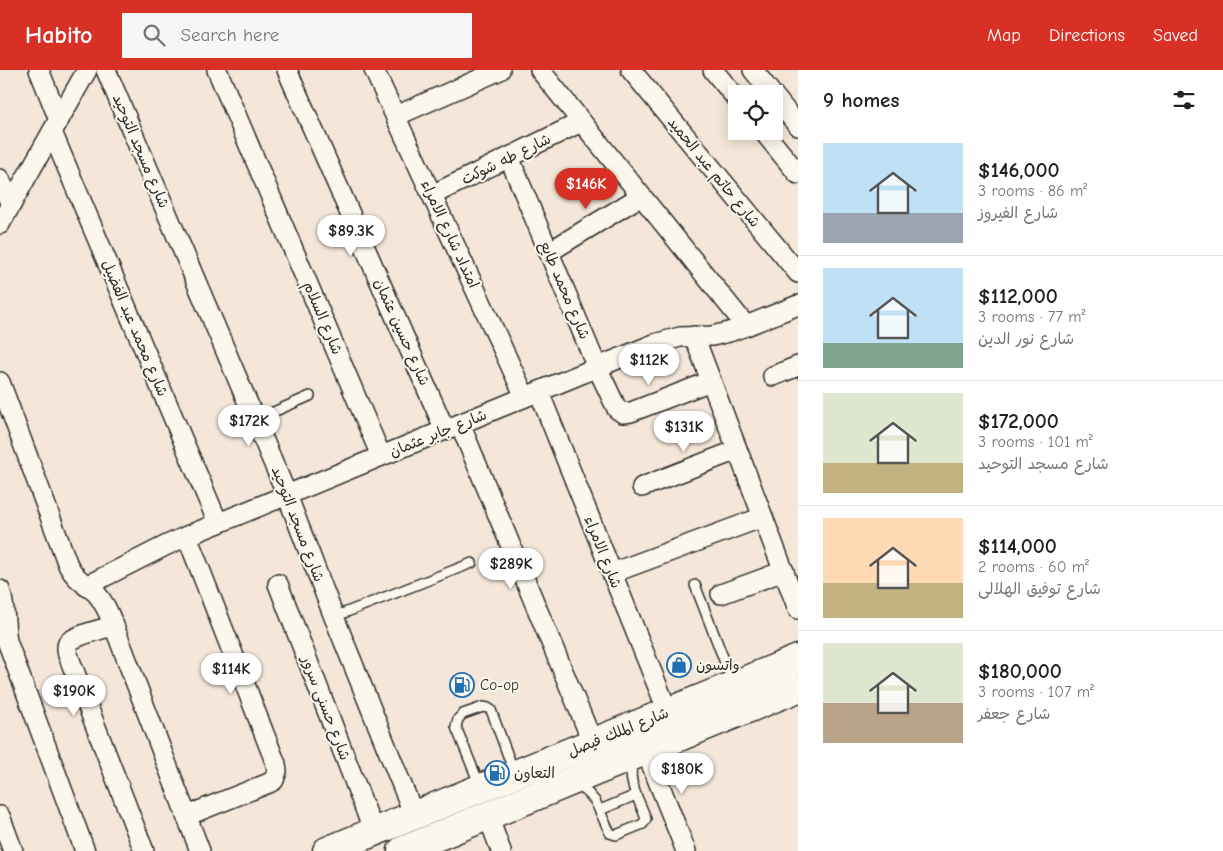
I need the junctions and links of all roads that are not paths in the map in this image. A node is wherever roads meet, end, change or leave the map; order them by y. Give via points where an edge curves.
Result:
1 (39, 70) edge
2 (106, 70) edge
3 (217, 70) edge
4 (287, 70) edge
5 (374, 70) edge
6 (500, 70) edge
7 (540, 70) edge
8 (631, 70) edge
9 (713, 70) edge
10 (753, 70) edge
11 (79, 75) edge
12 (765, 85) edge
13 (728, 88) edge
14 (783, 107) edge
15 (396, 116) junction
16 (581, 122) junction
17 (56, 126) junction
18 (798, 126) edge
19 (770, 140) edge
20 (509, 157) junction
21 (798, 174) edge
22 (0, 178) edge
23 (432, 195) junction
24 (641, 196) junction
25 (11, 205) junction
26 (0, 224) edge
27 (549, 252) junction
28 (798, 273) edge
29 (798, 305) edge
30 (746, 326) junction
31 (694, 336) junction
32 (798, 366) edge
33 (597, 367) junction
34 (772, 376) dead end
35 (711, 381) junction
36 (0, 382) edge
37 (532, 394) junction
38 (310, 396) dead end
39 (255, 420) junction
40 (453, 427) junction
41 (737, 450) junction
42 (381, 456) junction
43 (642, 487) dead end
44 (287, 495) junction
45 (763, 518) junction
46 (218, 523) junction
47 (187, 536) junction
48 (472, 563) dead end
49 (784, 571) junction
50 (612, 573) junction
51 (278, 584) dead end
52 (695, 585) dead end
53 (86, 586) junction
54 (0, 590) edge
55 (721, 594) dead end
56 (798, 609) edge
57 (334, 617) junction
58 (114, 626) junction
59 (798, 659) edge
60 (734, 685) junction
61 (798, 688) edge
62 (668, 712) junction
63 (593, 743) junction
64 (641, 753) junction
65 (515, 774) junction
66 (573, 781) junction
67 (481, 788) junction
68 (636, 795) junction
69 (600, 810) junction
70 (414, 815) junction
71 (0, 816) edge
72 (186, 816) junction
73 (488, 816) junction
74 (374, 832) junction
75 (14, 851) edge
76 (85, 851) edge
77 (144, 851) edge
78 (200, 851) edge
79 (327, 851) edge
80 (402, 851) edge
81 (501, 851) edge
82 (686, 851) edge

1 - 17 street, شارع محمد عبد الفضيل
2 - 39 street, شارع مسجد التوحيد
3 - 42 street, شارع السلام
4 - 40 street, شارع حسين عثمان
5 - 15 street, امتداد شارع الامراء
6 - 15 street
7 - 16 street
8 - 28 street, شارع حاتم عبد الحميد
9 - 13 street
10 - 12 street
11 - 17 street
14 - 18 street
15 - 23 street, امتداد شارع الامراء
16 - 20 street, شارع طه شوكت
16 - 24 street
17 - 25 street
17 - 46 street, شارع محمد عبد الفضيل
19 - 21 street
20 - 23 street, شارع طه شوكت
20 - 27 street, شارع محمد طايع
22 - 25 street
23 - 37 street, امتداد شارع الامراء
24 - 27 street
24 - 30 street
25 - 26 street
27 - 33 street, شارع محمد طايع
29 - 30 street, شارع جابر عثمان
30 - 31 street, شارع جابر عثمان via 720,334
31 - 33 street, شارع جابر عثمان via 654,344
31 - 35 street
32 - 34 street
33 - 35 street, شارع محمد طايع via 615,406 624,412
33 - 37 street, شارع جابر عثمان
35 - 41 street
36 - 53 street via 68,565
37 - 40 street, شارع جابر عثمان
37 - 50 street, شارع الامراء
38 - 39 lane
39 - 44 street, شارع مسجد التوحيد
40 - 42 street, شارع جابر عثمان
40 - 63 street, شارع حسين عثمان
41 - 43 street
41 - 45 street
42 - 44 street, شارع جابر عثمان
44 - 46 street, شارع جابر عثمان
44 - 57 street, شارع مسجد التوحيد
45 - 49 street
45 - 50 street
46 - 47 street, شارع جابر عثمان
47 - 53 street, شارع جابر عثمان
47 - 72 street via 277,771 269,783
48 - 57 lane
49 - 55 street
49 - 56 street
50 - 62 street, شارع الامراء
51 - 74 street, شارع حسنى سرور
52 - 60 lane
53 - 58 street via 102,601
54 - 76 street via 4,600 7,641
57 - 70 street, شارع مسجد التوحيد
58 - 72 street
58 - 77 street via 77,637 67,649
59 - 60 main road, شارع الملك فيصل
60 - 62 main road, شارع الملك فيصل
61 - 64 main road, شارع الملك فيصل
62 - 63 main road, شارع الملك فيصل
63 - 65 main road, شارع الملك فيصل
64 - 66 main road, شارع الملك فيصل
64 - 68 lane via 632,764 630,774
64 - 82 street
65 - 67 main road, شارع الملك فيصل
65 - 67 lane via 491,710 482,707 463,714 456,727
66 - 69 lane via 595,800
66 - 73 main road, شارع الملك فيصل
67 - 70 main road, شارع الملك فيصل
68 - 69 lane
68 - 69 lane via 645,816 643,824 616,835 610,834
70 - 74 main road, شارع الملك فيصل
71 - 75 street
72 - 78 street
73 - 80 main road, شارع الملك فيصل
73 - 81 street
74 - 79 main road, شارع الملك فيصل

